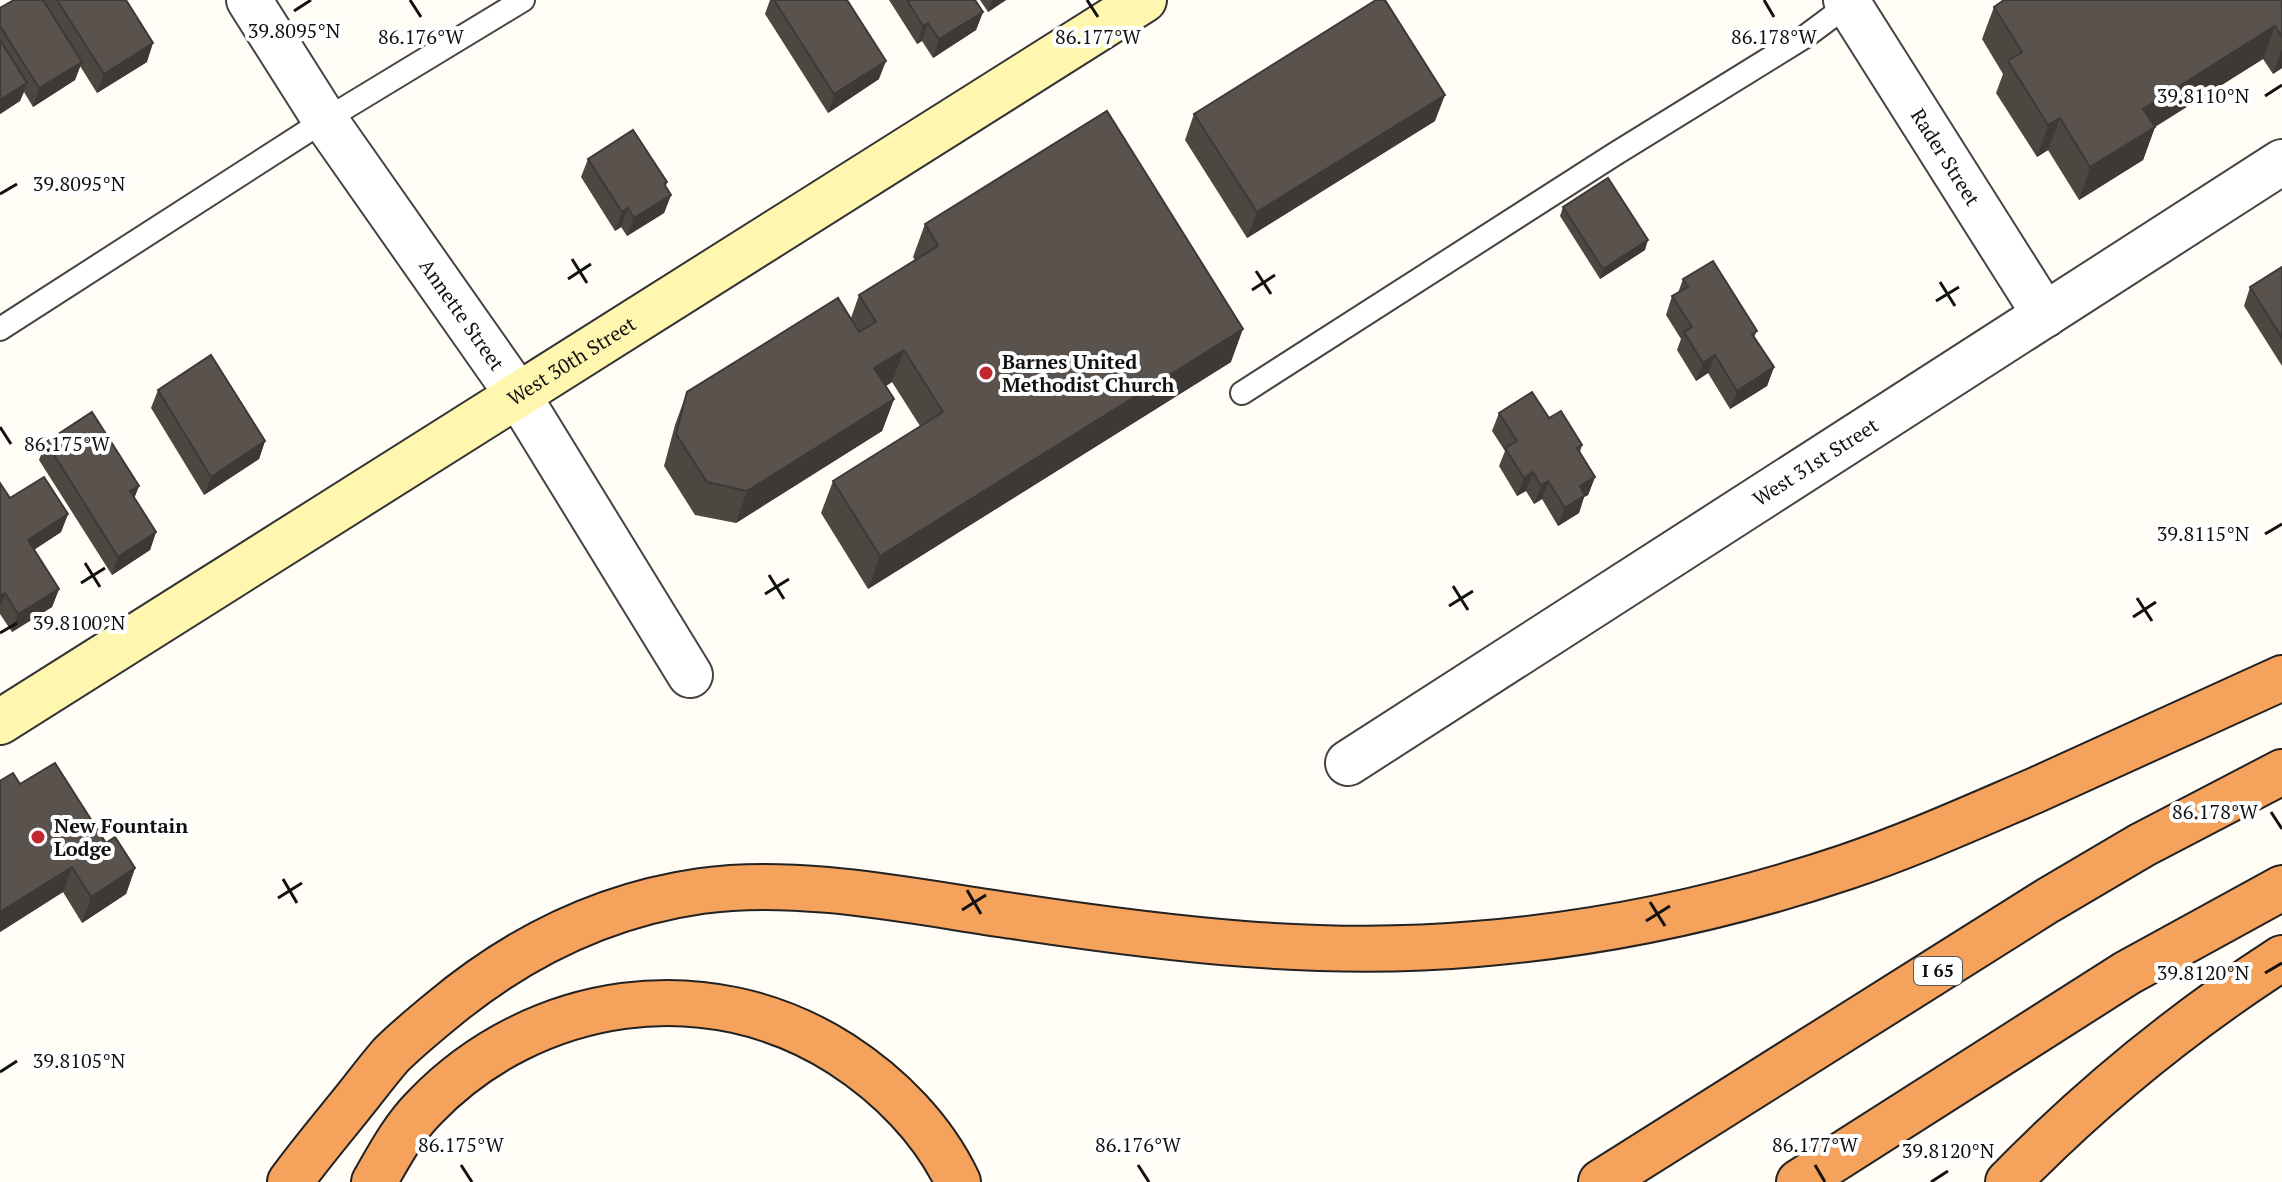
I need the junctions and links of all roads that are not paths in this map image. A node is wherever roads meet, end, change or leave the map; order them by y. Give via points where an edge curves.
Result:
1 (249, 0) edge
2 (523, 0) edge
3 (1144, 0) edge
4 (1849, 1) edge
5 (325, 120) junction
6 (2282, 162) edge
7 (2045, 315) junction
8 (0, 329) edge
9 (1242, 393) dead end
10 (518, 395) junction
11 (690, 675) dead end
12 (2282, 678) edge
13 (0, 722) edge
14 (1348, 763) dead end
15 (2282, 772) edge
16 (2282, 888) edge
17 (2282, 958) edge
18 (290, 1180) edge
19 (374, 1182) edge
20 (958, 1182) edge
21 (1601, 1182) edge
22 (1799, 1182) edge
23 (2008, 1182) edge

1 - 5 street, Annette Street
2 - 5 lane
3 - 10 main road, West 30th Street
4 - 7 street, Rader Street
4 - 9 lane via 1806,36
5 - 8 lane
5 - 10 street, Annette Street
6 - 7 street, West 31st Street
7 - 14 street, West 31st Street
10 - 11 street, Annette Street
10 - 13 main road, West 30th Street
12 - 18 highway via 1875,856 1777,888 1591,930 1475,944 1278,948 836,891 738,888 668,897 569,929 481,980 393,1054
15 - 21 highway, I 65 via 2047,901
16 - 22 highway via 2127,973
17 - 23 highway via 2206,1009 2070,1122
19 - 20 highway via 425,1107 472,1067 525,1034 624,1005 666,1003 747,1013 824,1043 892,1092

